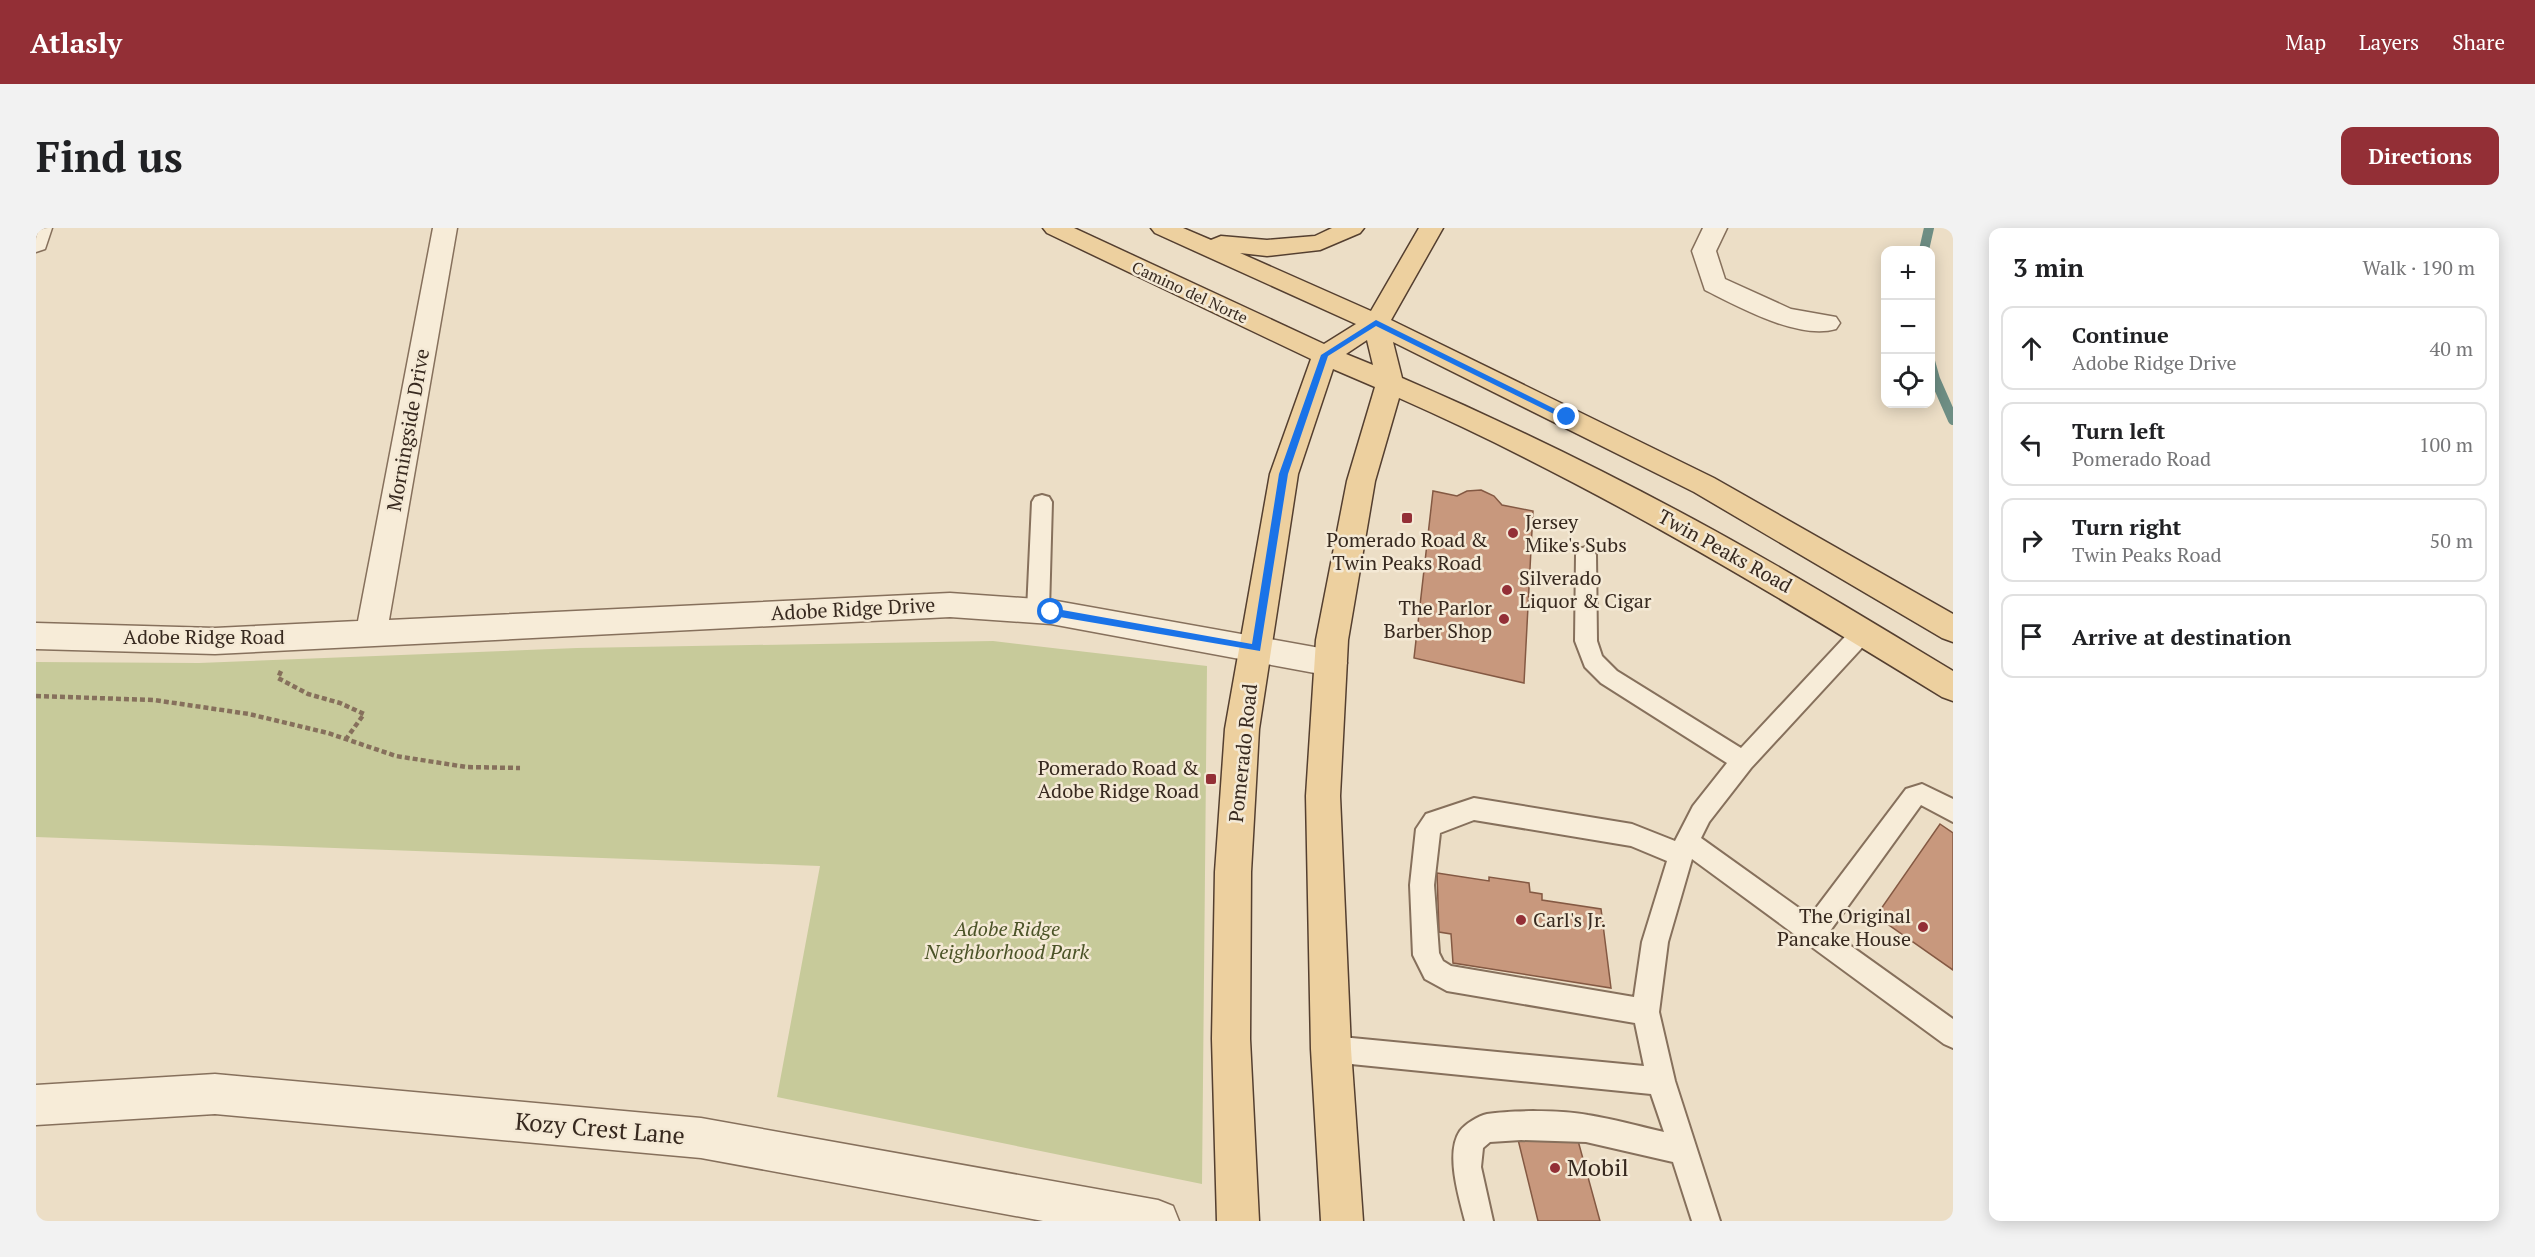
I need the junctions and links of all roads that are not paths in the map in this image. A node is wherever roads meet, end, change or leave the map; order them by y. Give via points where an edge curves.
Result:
1 (40, 228) edge
2 (445, 228) edge
3 (1055, 228) edge
4 (1352, 228) edge
5 (1431, 228) edge
6 (1715, 228) edge
7 (1173, 232) edge
8 (36, 244) edge
9 (1376, 323) junction
10 (1827, 323) dead end
11 (1325, 355) junction
12 (1390, 383) junction
13 (1042, 502) dead end
14 (1586, 555) dead end
15 (1038, 611) junction
16 (1953, 628) edge
17 (1863, 632) junction
18 (371, 633) junction
19 (36, 636) edge
20 (1256, 648) junction
21 (1331, 663) junction
22 (1953, 687) edge
23 (1743, 761) junction
24 (1953, 811) edge
25 (1684, 848) junction
26 (1813, 933) junction
27 (1646, 1012) junction
28 (1953, 1035) edge
29 (1331, 1049) junction
30 (1662, 1081) junction
31 (36, 1105) edge
32 (1684, 1151) junction
33 (1158, 1221) edge
34 (1238, 1221) edge
35 (1342, 1221) edge
36 (1479, 1221) edge
37 (1706, 1221) edge

1 - 8 street
2 - 18 street, Morningside Drive
3 - 11 main road, Camino del Norte
4 - 7 main road via 1320,243 1267,248 1221,244
5 - 9 main road
6 - 10 street via 1704,251 1714,284 1769,312
7 - 9 main road
9 - 11 main road
9 - 12 main road
9 - 16 main road via 1704,485
11 - 12 main road, Twin Peaks Road
11 - 20 main road, Pomerado Road via 1284,474
12 - 17 main road, Twin Peaks Road via 1636,502
12 - 21 main road via 1361,481
13 - 15 lane
14 - 23 lane via 1586,641 1593,661 1609,677
15 - 18 street, Adobe Ridge Drive via 950,605
15 - 20 street, Adobe Ridge Drive
17 - 22 main road, Twin Peaks Road
17 - 23 lane
18 - 19 street, Adobe Ridge Road via 215,640
20 - 21 street, Adobe Ridge Drive
20 - 34 main road, Pomerado Road via 1242,729 1233,872 1231,1039
21 - 29 main road via 1323,796
23 - 25 lane via 1701,814
24 - 26 lane via 1922,794 1914,796
25 - 26 lane
25 - 27 lane via 1655,942
25 - 27 lane via 1588,826 1474,809 1434,822 1428,829 1423,909 1426,956 1434,970 1447,978
26 - 28 lane
27 - 30 lane
29 - 30 lane
29 - 35 main road
30 - 32 lane
31 - 33 street, Kozy Crest Lane via 215,1094 701,1138
32 - 36 lane via 1586,1128 1485,1128 1470,1141 1467,1167
32 - 37 lane

